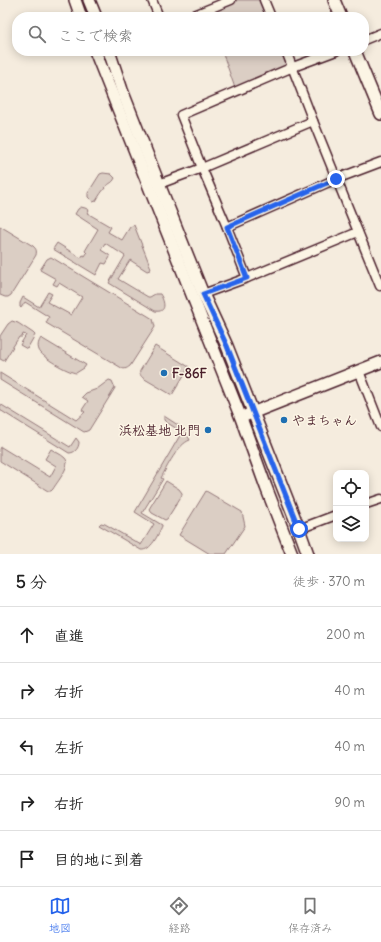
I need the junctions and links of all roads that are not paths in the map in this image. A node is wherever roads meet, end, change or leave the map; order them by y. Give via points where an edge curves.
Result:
1 (74, 0) edge
2 (89, 0) edge
3 (152, 0) edge
4 (231, 0) edge
5 (264, 0) edge
6 (334, 0) edge
7 (79, 12) edge
8 (94, 12) edge
9 (157, 12) edge
10 (201, 12) edge
11 (269, 12) edge
12 (339, 12) edge
13 (381, 33) edge
14 (369, 38) edge
15 (97, 56) edge
16 (111, 56) edge
17 (288, 56) edge
18 (323, 56) edge
19 (358, 56) edge
20 (293, 67) junction
21 (378, 96) edge
22 (381, 114) edge
23 (313, 121) junction
24 (381, 162) edge
25 (202, 168) junction
26 (336, 179) junction
27 (159, 184) junction
28 (227, 227) junction
29 (358, 232) junction
30 (247, 278) junction
31 (381, 286) edge
32 (203, 294) junction
33 (381, 362) edge
34 (359, 371) junction
35 (253, 413) junction
36 (241, 418) junction
37 (381, 427) edge
38 (381, 499) edge
39 (369, 503) edge
40 (333, 516) edge
41 (299, 529) junction
42 (292, 554) edge
43 (308, 554) edge

1 - 7 street
2 - 8 street
3 - 9 street
4 - 10 street
5 - 11 street
6 - 12 street
13 - 14 street
15 - 36 street
16 - 27 street
17 - 20 street
18 - 20 street
19 - 21 street
20 - 23 street
20 - 25 street via 181,115
21 - 22 street
23 - 25 street
23 - 26 street
24 - 26 street
25 - 27 street
25 - 28 street
26 - 28 street
26 - 29 street
27 - 32 street
28 - 30 street
29 - 30 street
29 - 31 street
30 - 32 street
32 - 35 street
33 - 34 street
34 - 35 street
34 - 37 street
35 - 36 street
35 - 41 street
36 - 42 street
38 - 39 street
40 - 41 street
41 - 43 street

